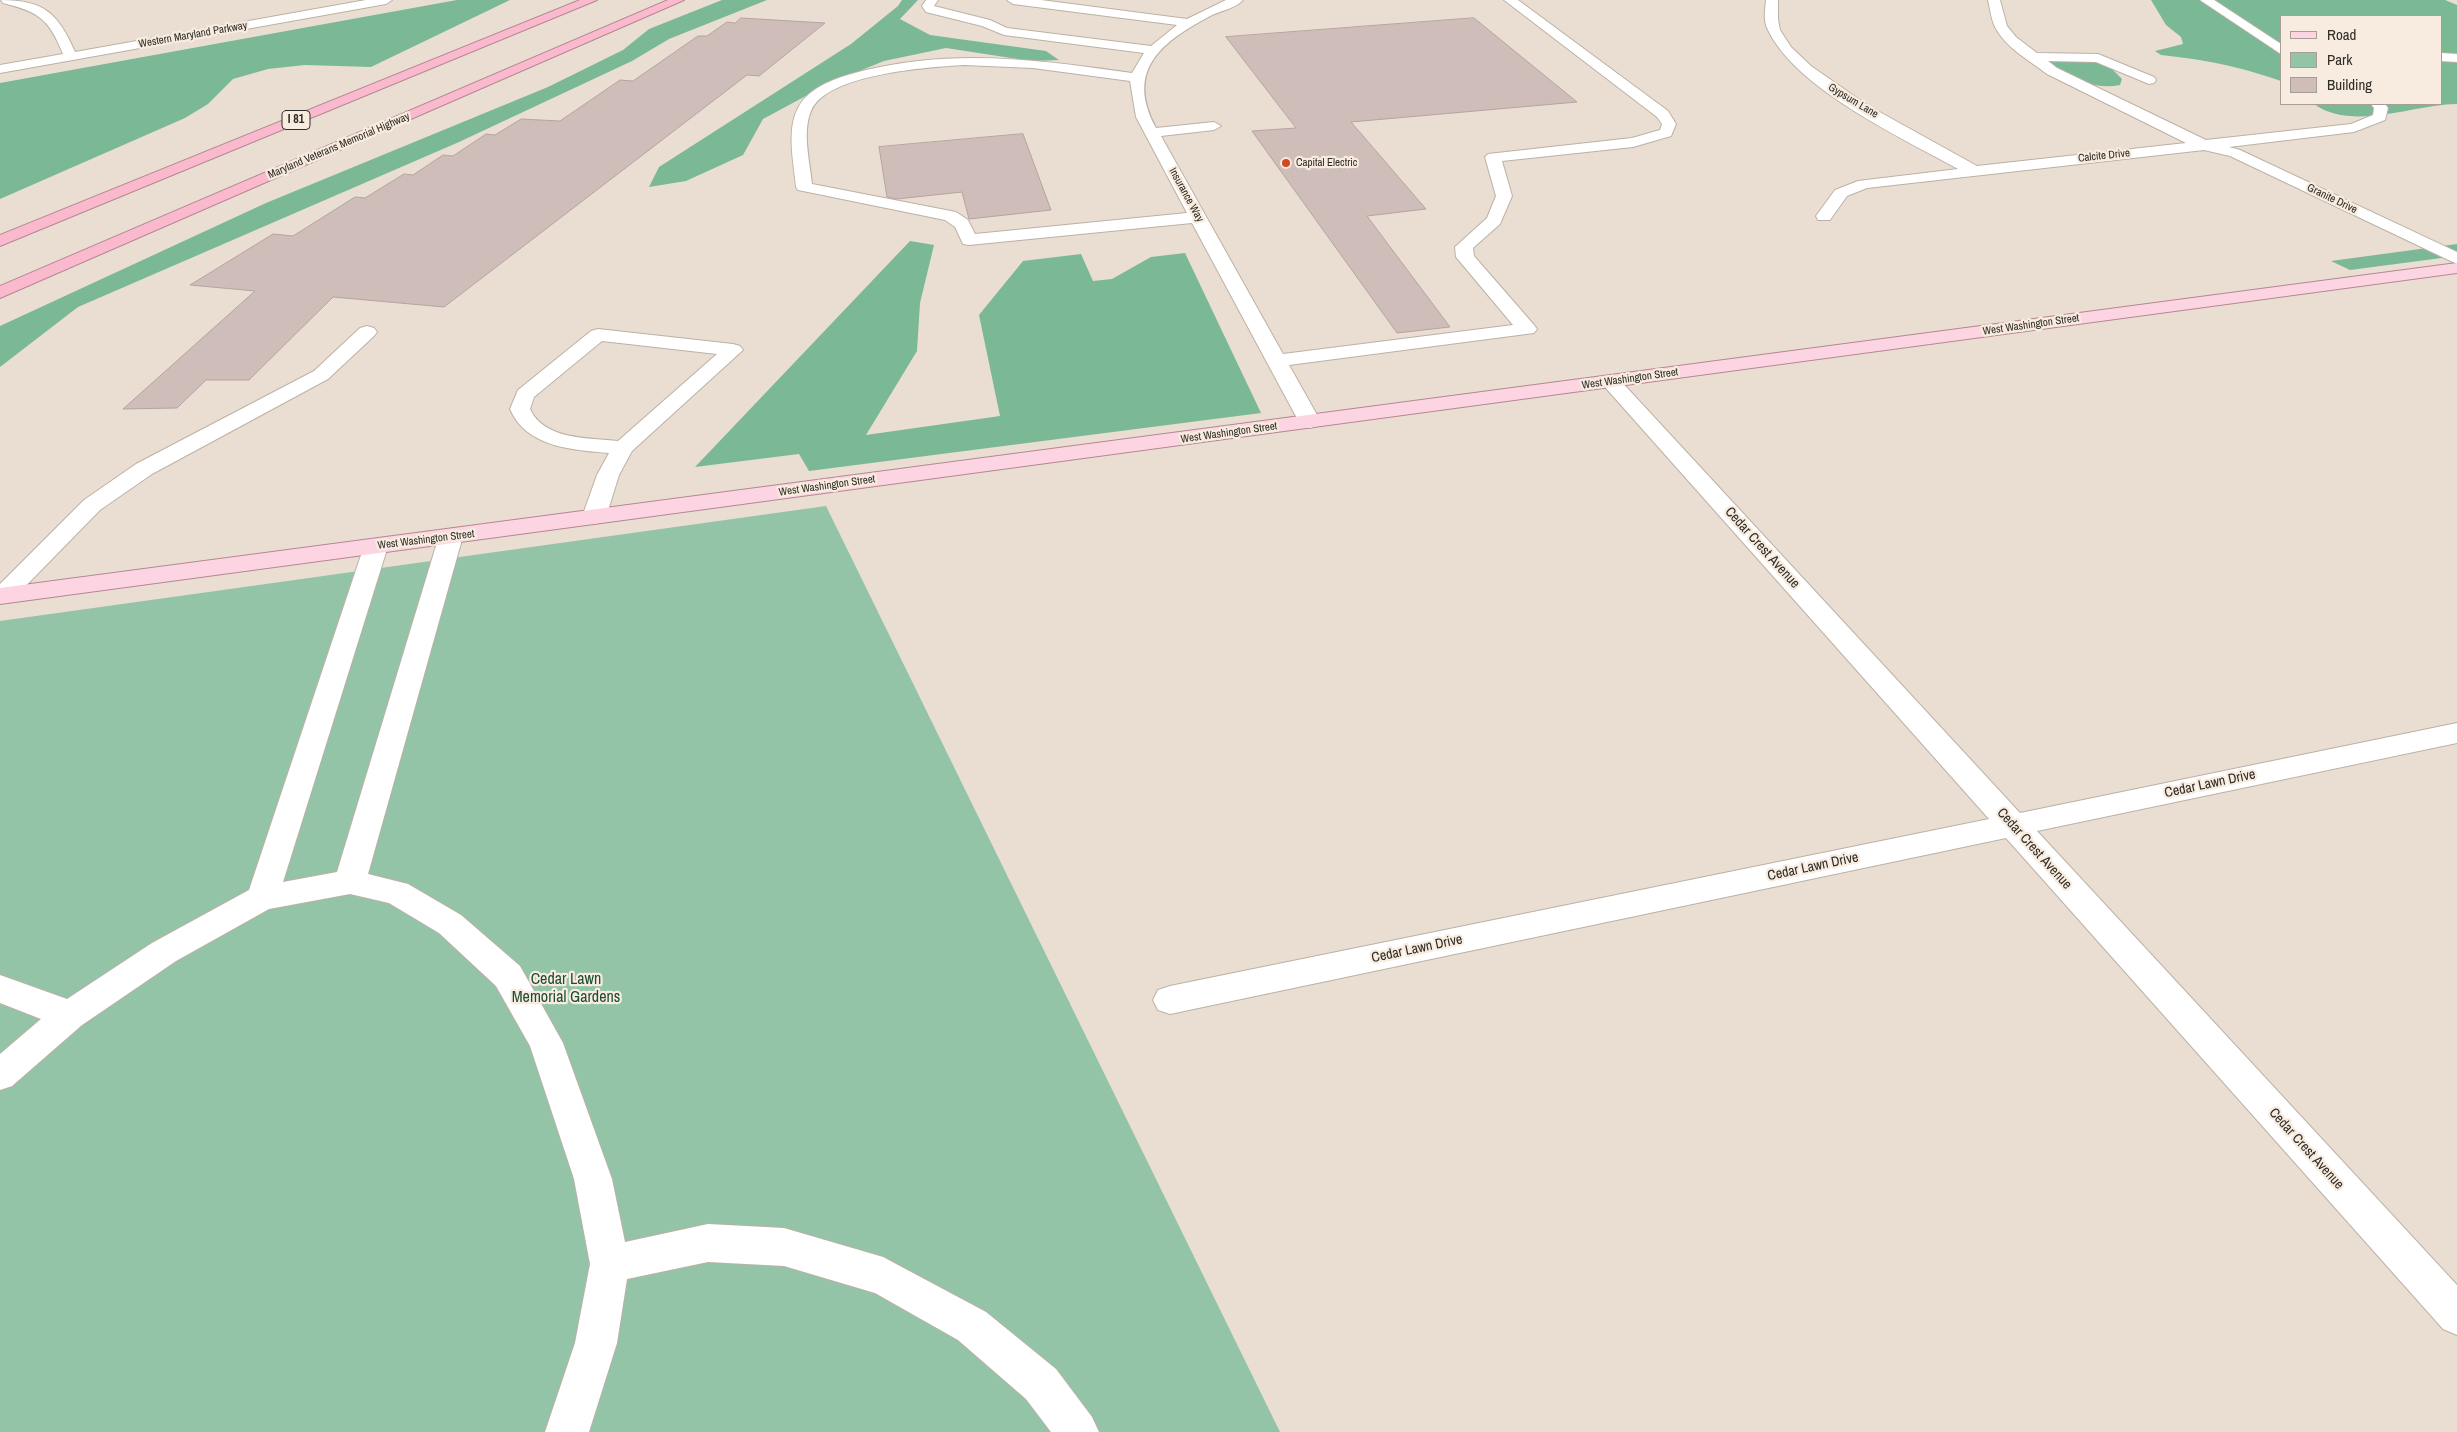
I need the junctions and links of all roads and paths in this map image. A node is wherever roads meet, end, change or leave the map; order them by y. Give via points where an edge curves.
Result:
1 (7, 0) edge
2 (386, 0) edge
3 (591, 0) edge
4 (678, 0) edge
5 (932, 0) edge
6 (1013, 0) edge
7 (1237, 0) edge
8 (1510, 0) edge
9 (1772, 0) edge
10 (1994, 0) edge
11 (2206, 0) edge
12 (1190, 23) junction
13 (2280, 49) edge
14 (1154, 50) junction
15 (71, 57) junction
16 (2032, 57) junction
17 (2442, 57) edge
18 (2457, 58) edge
19 (0, 69) edge
20 (1138, 78) junction
21 (2149, 80) dead end
22 (2379, 105) edge
23 (1214, 126) dead end
24 (1152, 132) junction
25 (2204, 145) junction
26 (1972, 170) junction
27 (1824, 216) dead end
28 (1198, 217) junction
29 (0, 240) edge
30 (2452, 266) edge
31 (0, 292) edge
32 (367, 332) dead end
33 (1277, 362) junction
34 (1611, 382) junction
35 (1310, 422) junction
36 (623, 448) junction
37 (594, 517) junction
38 (451, 536) junction
39 (376, 546) junction
40 (1, 596) edge
41 (2457, 733) edge
42 (2013, 825) junction
43 (350, 882) junction
44 (262, 898) junction
45 (0, 989) edge
46 (1170, 1000) dead end
47 (70, 1015) junction
48 (0, 1075) edge
49 (610, 1264) junction
50 (2457, 1315) edge
51 (567, 1432) edge
52 (1077, 1432) edge

1 - 15 street via 26,4 51,17 58,25
2 - 15 street, Western Maryland Parkway
3 - 29 highway, I 81
4 - 31 highway, Maryland Veterans Memorial Highway
5 - 14 street via 928,6 930,9 986,23 1004,31
6 - 12 street
7 - 12 street, Insurance Way
8 - 33 street via 1663,114 1669,124 1666,133 1633,142 1494,157 1504,196 1494,220 1464,247 1465,257 1527,329
9 - 26 street, Gypsum Lane via 1774,31 1788,53 1809,72 1836,92
10 - 16 street, Granite Drive via 2002,26 2011,40
11 - 13 street
12 - 14 street, Insurance Way
14 - 20 street, Insurance Way
15 - 19 street, Western Maryland Parkway
16 - 21 street via 2098,58
16 - 25 street, Granite Drive via 2077,84
17 - 18 street
20 - 24 street, Insurance Way via 1138,99
20 - 28 street via 1028,63 960,60 904,65 848,80 813,99 801,118 804,187 950,216 962,224 969,240
22 - 25 street, Calcite Drive via 2380,117 2354,128
23 - 24 street
24 - 28 street, Insurance Way
25 - 26 street, Calcite Drive
25 - 30 street, Granite Drive via 2209,157
26 - 27 street, Calcite Drive via 1858,186 1841,193
28 - 33 street, Insurance Way
30 - 34 main road, West Washington Street
32 - 40 street via 321,376 144,469 118,486 92,505
33 - 35 street, Insurance Way
34 - 35 main road, West Washington Street
34 - 42 street, Cedar Crest Avenue
35 - 37 main road, West Washington Street
36 - 36 street via 578,443 545,434 528,423 520,409 525,394 598,335 733,350
36 - 37 street via 608,475
37 - 38 main road, West Washington Street
38 - 39 main road, West Washington Street
38 - 43 street
39 - 40 main road, West Washington Street
39 - 44 street
41 - 42 street, Cedar Lawn Drive
42 - 46 street, Cedar Lawn Drive
42 - 50 street, Cedar Crest Avenue
43 - 44 street
43 - 49 street via 397,893 450,924 508,976 546,1043 593,1179
44 - 47 street via 164,952
45 - 47 street
47 - 48 street
49 - 51 street via 596,1344
49 - 52 street via 708,1243 784,1247 883,1276 972,1326 1041,1384

